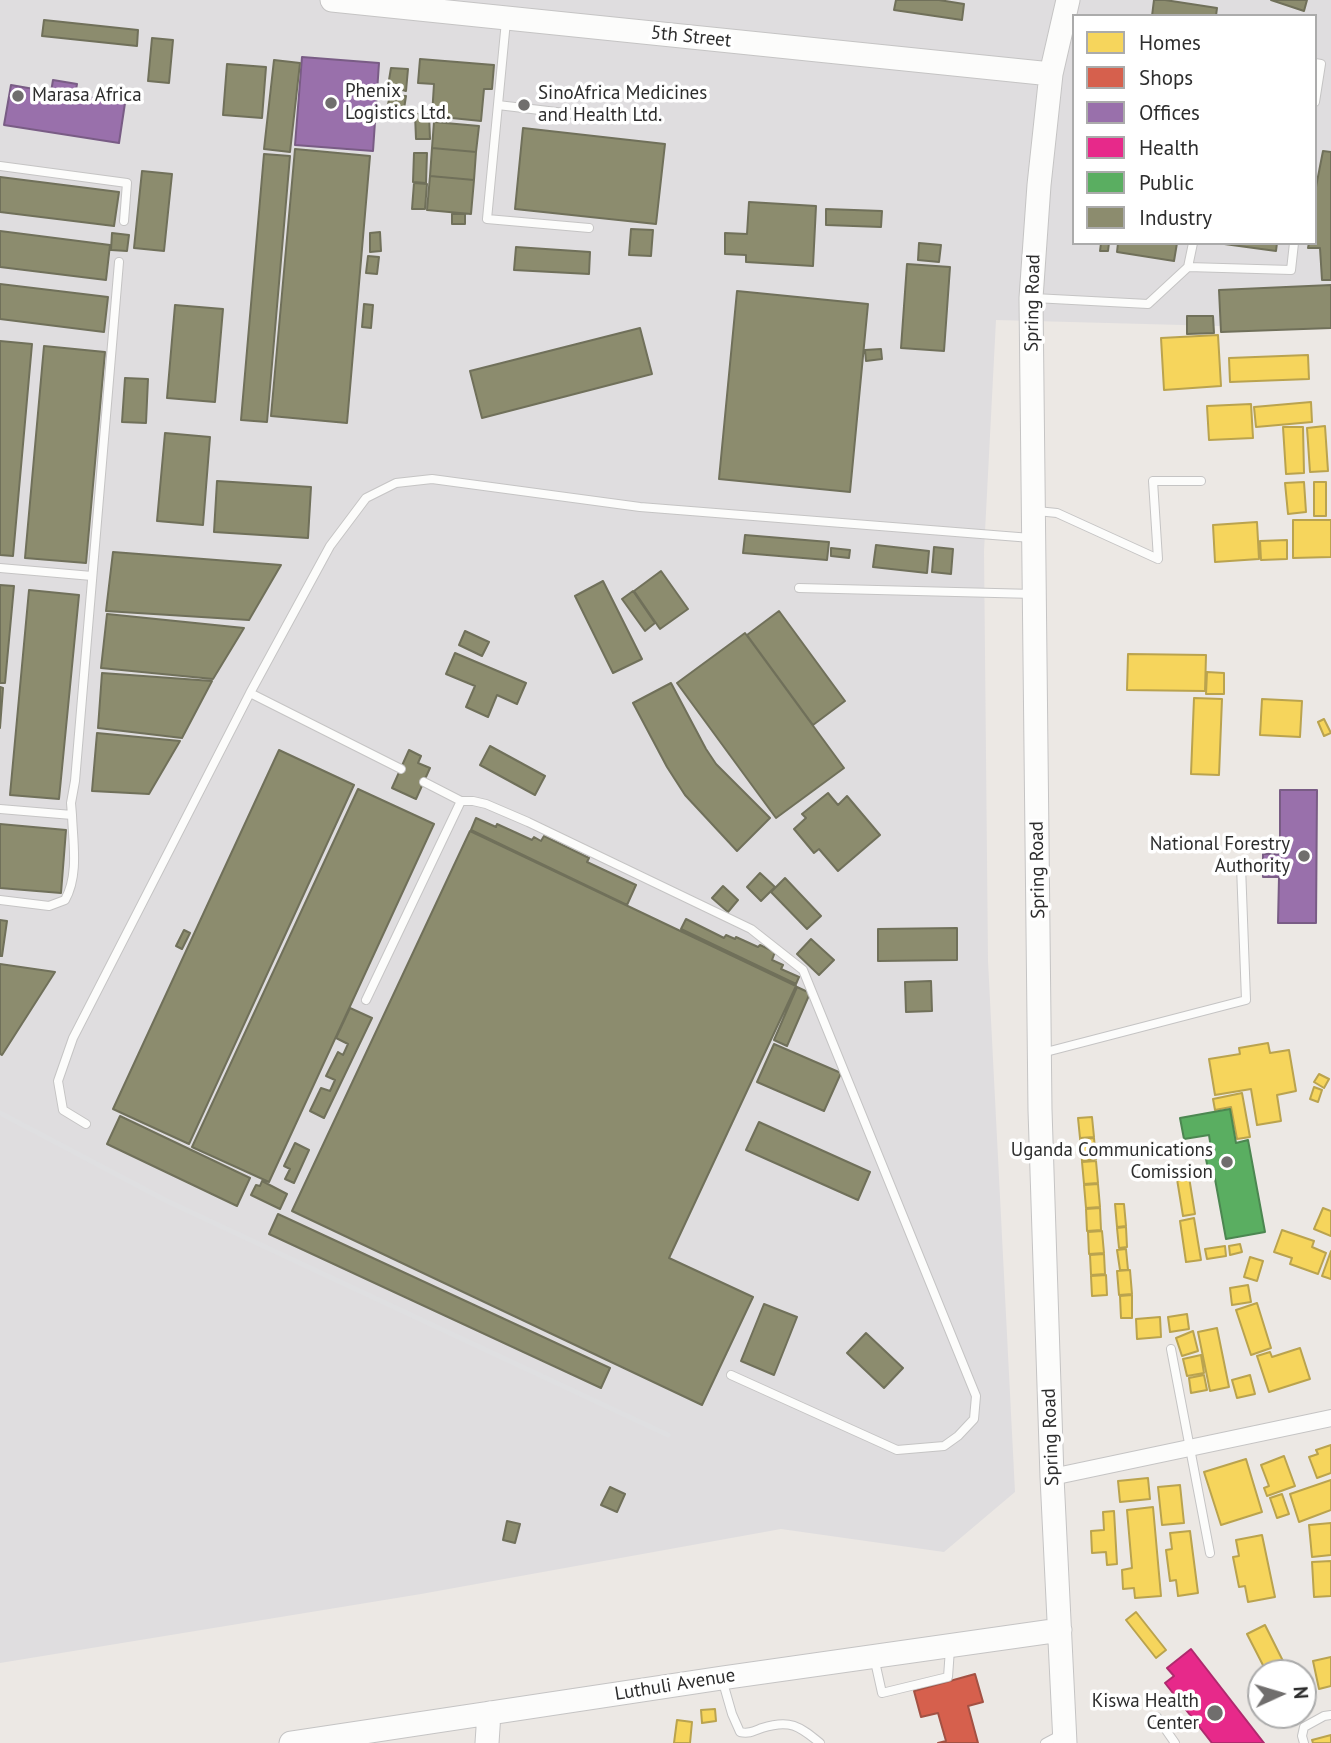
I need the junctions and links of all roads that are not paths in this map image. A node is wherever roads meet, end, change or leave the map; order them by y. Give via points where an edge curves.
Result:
1 (332, 0) edge
2 (1068, 0) edge
3 (507, 18) junction
4 (1317, 63) edge
5 (1051, 74) junction
6 (1317, 89) edge
7 (498, 105) junction
8 (615, 119) dead end
9 (0, 166) edge
10 (124, 222) dead end
11 (589, 228) dead end
12 (1193, 245) edge
13 (1294, 245) edge
14 (119, 262) dead end
15 (1188, 267) junction
16 (1031, 298) junction
17 (1201, 481) dead end
18 (1034, 510) junction
19 (1034, 538) junction
20 (0, 568) edge
21 (92, 576) junction
22 (799, 588) dead end
23 (1035, 594) junction
24 (250, 693) junction
25 (401, 769) dead end
26 (424, 782) dead end
27 (461, 802) junction
28 (0, 809) edge
29 (72, 815) junction
30 (1241, 866) dead end
31 (0, 900) edge
32 (366, 1000) dead end
33 (1040, 1054) junction
34 (86, 1124) dead end
35 (1171, 1349) dead end
36 (731, 1375) dead end
37 (1331, 1418) edge
38 (1190, 1448) junction
39 (1052, 1478) junction
40 (1210, 1553) dead end
41 (1060, 1630) junction
42 (950, 1646) junction
43 (873, 1656) junction
44 (722, 1678) junction
45 (489, 1713) junction
46 (1331, 1715) edge
47 (1157, 1717) dead end
48 (1058, 1740) edge
49 (291, 1743) edge
50 (487, 1743) edge
51 (820, 1743) edge
52 (1175, 1743) edge
53 (1304, 1743) edge

1 - 3 main road, 5th Street
2 - 5 main road, Spring Road
3 - 5 main road, 5th Street
3 - 7 lane
4 - 6 lane via 1321,64
5 - 16 main road, Spring Road
7 - 8 lane
7 - 11 lane via 488,219
9 - 10 lane via 127,183
12 - 15 lane
13 - 15 lane via 1291,270
14 - 21 lane
15 - 16 lane via 1148,304
16 - 18 main road, Spring Road
17 - 18 lane via 1153,481 1158,559 1057,513
18 - 19 main road, Spring Road
19 - 23 main road, Spring Road
19 - 24 lane via 640,507 432,479 396,483 366,498 330,546
20 - 21 lane
21 - 29 lane
22 - 23 lane
23 - 33 main road, Spring Road
24 - 25 lane
24 - 34 lane via 73,1038 58,1081 63,1110
26 - 27 lane
27 - 32 lane
27 - 36 lane via 486,804 528,822 751,929 803,971 976,1396 974,1419 944,1446 897,1450
28 - 29 lane
29 - 31 lane via 74,865 65,900 49,906
30 - 33 lane via 1246,1000
33 - 39 main road, Spring Road
35 - 38 lane
37 - 38 street
38 - 39 street
38 - 40 lane
39 - 41 main road, Spring Road
41 - 42 main road, Luthuli Avenue
41 - 48 main road, Spring Road
42 - 43 main road, Luthuli Avenue
42 - 43 lane via 948,1677 881,1693
43 - 44 main road, Luthuli Avenue
44 - 45 main road, Luthuli Avenue
44 - 51 lane via 740,1732 748,1734 774,1724 795,1725
45 - 49 main road, Luthuli Avenue
45 - 50 main road
46 - 53 lane via 1304,1727
47 - 52 lane

